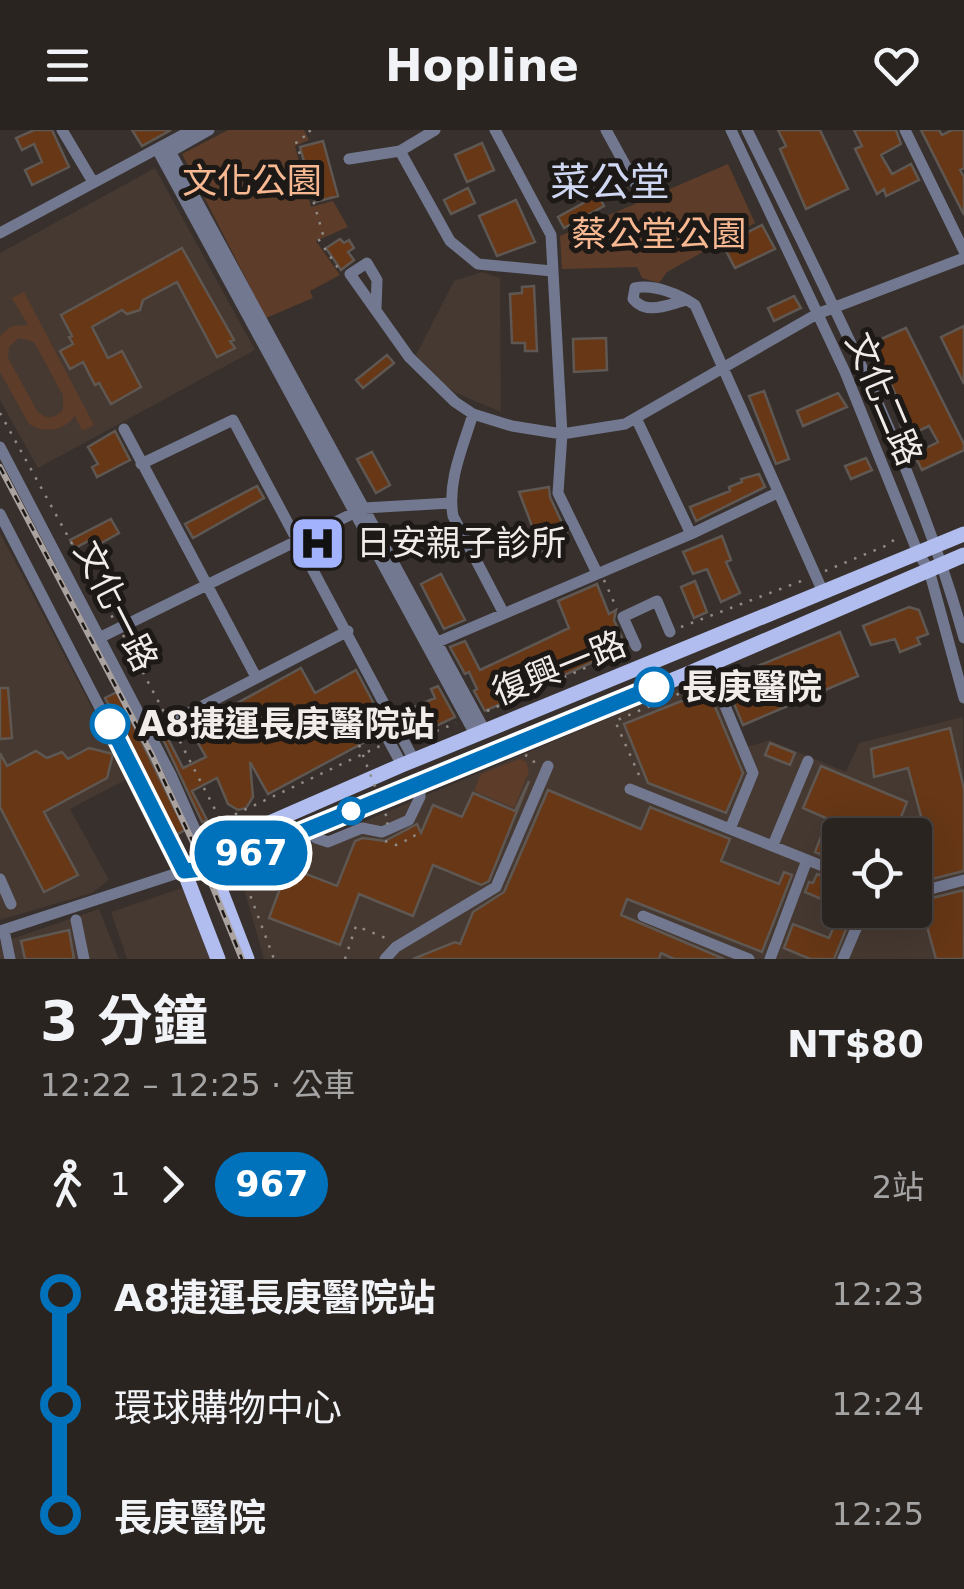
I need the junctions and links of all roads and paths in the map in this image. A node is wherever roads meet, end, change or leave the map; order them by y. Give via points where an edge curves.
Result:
1 (62, 130) edge
2 (192, 130) edge
3 (209, 130) edge
4 (310, 130) edge
5 (435, 130) edge
6 (495, 130) edge
7 (606, 130) edge
8 (731, 130) edge
9 (746, 130) edge
10 (906, 130) edge
11 (164, 148) junction
12 (403, 148) junction
13 (349, 159) dead end
14 (93, 182) junction
15 (640, 192) dead end
16 (1, 230) edge
17 (964, 254) edge
18 (552, 270) junction
19 (350, 274) junction
20 (687, 300) dead end
21 (376, 309) junction
22 (826, 312) junction
23 (724, 368) junction
24 (473, 414) junction
25 (636, 418) junction
26 (124, 429) dead end
27 (562, 434) junction
28 (0, 447) edge
29 (141, 464) junction
30 (777, 494) junction
31 (451, 503) junction
32 (360, 511) junction
33 (0, 514) edge
34 (690, 534) junction
35 (964, 534) edge
36 (300, 542) junction
37 (936, 546) junction
38 (918, 553) junction
39 (964, 555) edge
40 (936, 567) junction
41 (598, 572) junction
42 (206, 586) junction
43 (824, 592) junction
44 (503, 612) junction
45 (622, 617) junction
46 (348, 631) junction
47 (670, 632) dead end
48 (100, 638) junction
49 (964, 638) edge
50 (432, 644) junction
51 (636, 646) dead end
52 (959, 661) edge
53 (708, 665) junction
54 (256, 677) junction
55 (690, 686) junction
56 (964, 698) edge
57 (537, 710) junction
58 (513, 719) junction
59 (550, 730) junction
60 (384, 732) dead end
61 (480, 732) junction
62 (148, 734) junction
63 (532, 736) junction
64 (359, 746) dead end
65 (523, 754) dead end
66 (415, 760) junction
67 (808, 761) dead end
68 (548, 766) dead end
69 (438, 774) junction
70 (536, 774) dead end
71 (639, 775) dead end
72 (420, 782) junction
73 (630, 790) dead end
74 (419, 820) dead end
75 (383, 825) dead end
76 (730, 828) junction
77 (307, 829) junction
78 (378, 838) dead end
79 (774, 845) junction
80 (205, 851) junction
81 (807, 860) junction
82 (251, 866) dead end
83 (822, 866) edge
84 (212, 868) junction
85 (184, 871) junction
86 (0, 879) edge
87 (964, 880) edge
88 (932, 888) edge
89 (11, 904) dead end
90 (643, 916) dead end
91 (76, 920) dead end
92 (856, 928) edge
93 (2, 930) edge
94 (391, 940) dead end
95 (10, 959) edge
96 (84, 959) edge
97 (218, 959) edge
98 (247, 959) edge
99 (274, 959) edge
100 (345, 959) edge
101 (385, 959) edge
102 (749, 959) edge
103 (770, 959) edge
104 (843, 959) edge

1 - 14 street
2 - 11 street
3 - 11 street
4 - 19 path via 296,141 324,238 319,240 342,274
5 - 12 street
6 - 18 street via 548,224
7 - 15 street
8 - 22 street, 文化二路
9 - 22 street, 文化二路
10 - 17 street
11 - 14 street
11 - 32 street
12 - 13 street
12 - 18 street via 450,242 478,264
14 - 16 street
17 - 22 street
18 - 27 street
19 - 21 street
19 - 21 street via 367,263 377,280
20 - 23 street via 695,304
21 - 24 street via 430,381
22 - 23 street
22 - 37 street, 文化二路
22 - 38 street, 文化二路
23 - 25 street
23 - 30 street
24 - 27 street
24 - 31 street
25 - 27 street
25 - 34 street
26 - 29 street
27 - 41 street via 558,493
28 - 48 street, 文化一路
29 - 36 street via 232,420
29 - 42 street
30 - 34 street
30 - 43 street
31 - 32 street
31 - 44 street
32 - 36 street
32 - 50 street
33 - 85 street, 文化一路
34 - 41 street
35 - 37 main road, 復興一路
36 - 42 street
36 - 46 street
37 - 38 main road, 復興一路
37 - 40 street, 文化二路
38 - 40 street, 文化二路
38 - 43 main road, 復興一路
39 - 40 main road, 復興一路
40 - 49 street, 文化二路
40 - 52 street, 文化二路
40 - 53 main road, 復興一路
41 - 44 street
41 - 45 path
42 - 48 street
42 - 54 street
43 - 57 main road, 復興一路
44 - 50 street
45 - 47 street via 657,601
45 - 51 street
46 - 54 street
46 - 66 street
48 - 62 street, 文化一路
50 - 61 street
52 - 56 street, 文化二路
53 - 55 main road, 復興一路
53 - 76 street via 753,773
54 - 62 street
55 - 59 main road, 復興一路
55 - 71 path via 615,721
57 - 58 main road, 復興一路
57 - 59 main road
58 - 61 main road, 復興一路
58 - 63 main road
59 - 63 main road, 復興一路
60 - 66 street
61 - 66 main road, 復興一路
62 - 80 street, 文化一路
63 - 69 main road, 復興一路
64 - 75 path, bridge via 389,823
65 - 70 path via 532,758
66 - 69 street
66 - 80 main road, 復興一路
67 - 79 street
68 - 101 street via 496,887
69 - 72 main road, 復興一路
72 - 77 main road, 復興一路
72 - 77 street via 409,820 382,832 362,828 328,842
73 - 76 street via 660,795
74 - 78 path via 414,837 396,845
76 - 79 street
77 - 84 main road, 復興一路
79 - 81 street
80 - 84 street, 文化一路
80 - 85 main road, 復興一路
81 - 83 street
81 - 103 street
82 - 99 path via 244,876
84 - 85 street
84 - 98 main road, 文化一路
85 - 93 street
85 - 97 main road, 文化一路
86 - 89 street
87 - 88 street
90 - 102 street
91 - 96 street
92 - 104 street
93 - 95 street
94 - 100 path via 356,926

